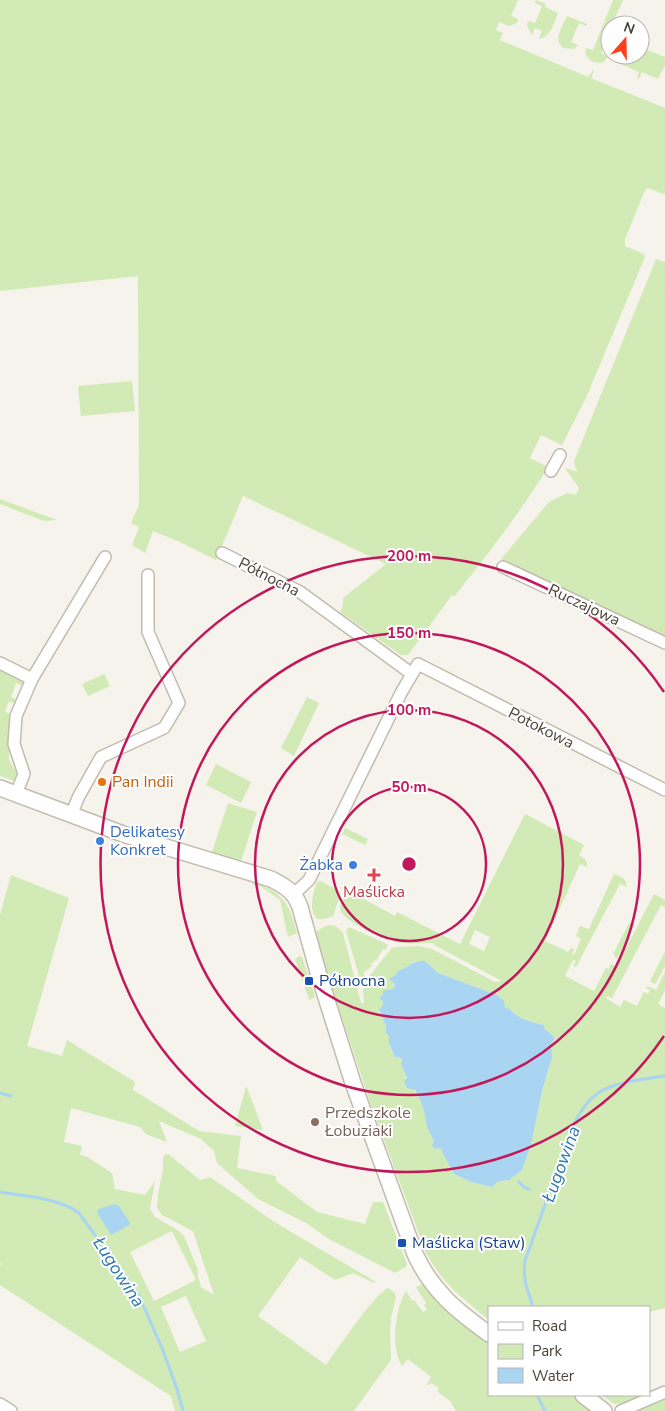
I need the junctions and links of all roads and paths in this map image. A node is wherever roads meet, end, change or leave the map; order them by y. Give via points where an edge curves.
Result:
1 (560, 455) dead end
2 (551, 470) dead end
3 (222, 553) dead end
4 (105, 557) dead end
5 (503, 567) dead end
6 (148, 575) dead end
7 (665, 643) edge
8 (0, 663) edge
9 (415, 669) junction
10 (32, 679) junction
11 (0, 788) edge
12 (665, 790) edge
13 (16, 794) junction
14 (71, 815) junction
15 (294, 894) junction
16 (488, 1333) edge
17 (665, 1392) edge
18 (584, 1396) edge
19 (0, 1404) edge
20 (11, 1411) edge
21 (604, 1411) edge
22 (621, 1411) edge

1 - 2 street
3 - 9 street, Północna via 300,592
4 - 10 street
5 - 7 street, Ruczajowa
6 - 14 street via 148,632 179,703 164,728 101,757
8 - 10 street
9 - 12 street, Potokowa
9 - 15 street via 308,880
10 - 13 street via 16,716 14,744 24,774
11 - 13 street
13 - 14 street
14 - 15 street via 271,879
15 - 16 street via 350,1074 421,1268 458,1311
17 - 22 street
18 - 21 street
19 - 20 street

